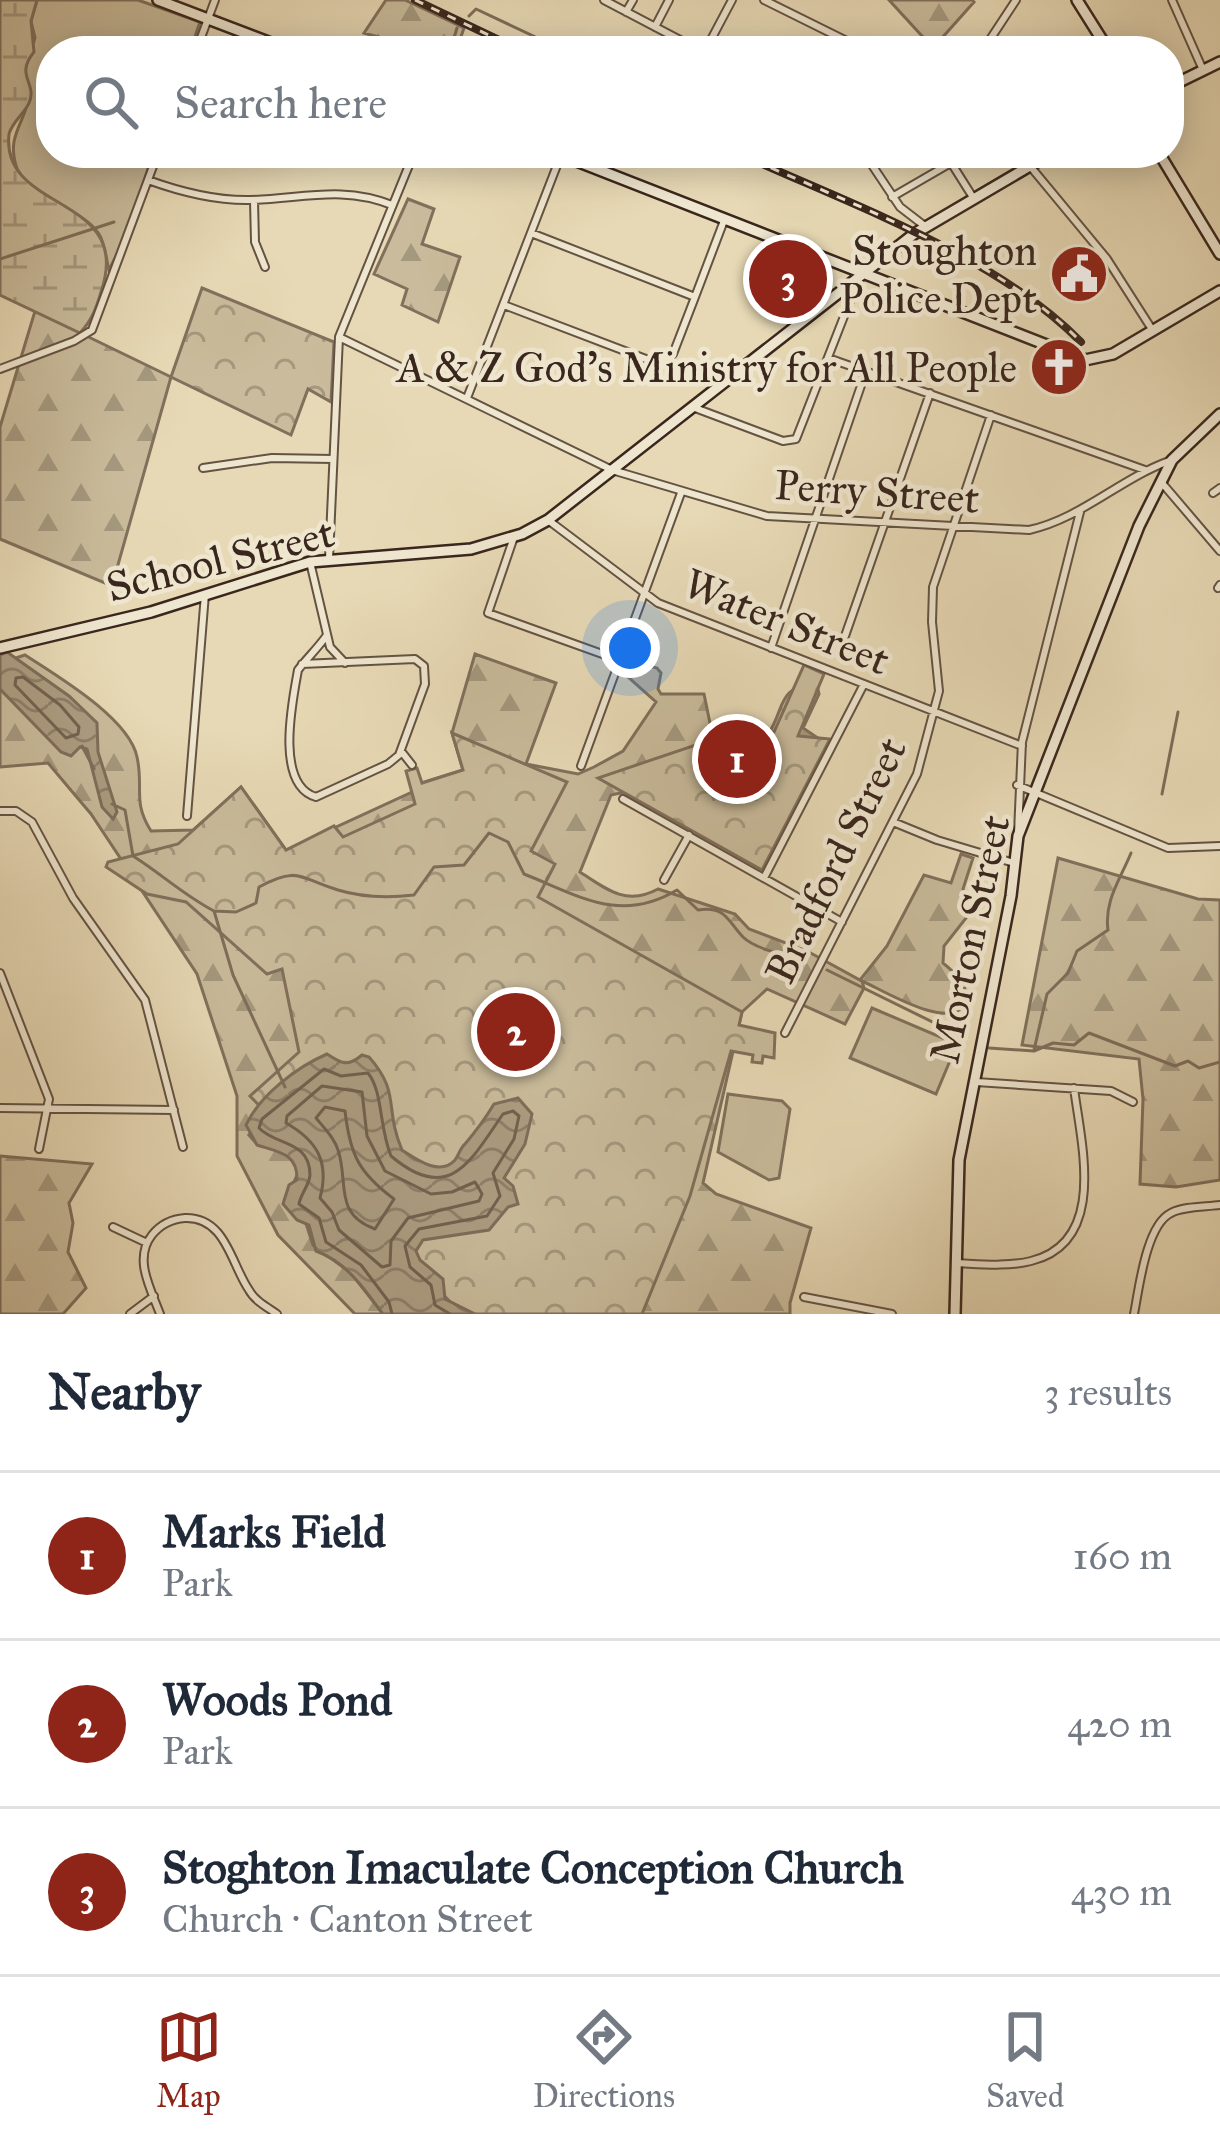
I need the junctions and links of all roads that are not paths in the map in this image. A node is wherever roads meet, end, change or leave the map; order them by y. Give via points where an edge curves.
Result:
1 (158, 0) edge
2 (215, 0) edge
3 (604, 0) edge
4 (629, 0) edge
5 (669, 0) edge
6 (732, 0) edge
7 (764, 0) edge
8 (1016, 0) edge
9 (1077, 0) edge
10 (1172, 0) edge
11 (623, 10) junction
12 (208, 19) junction
13 (655, 27) junction
14 (202, 36) edge
15 (253, 36) edge
16 (673, 36) edge
17 (712, 36) edge
18 (837, 36) edge
19 (992, 36) edge
20 (1100, 36) edge
21 (1220, 62) edge
22 (1203, 70) junction
23 (1184, 80) edge
24 (152, 168) edge
25 (408, 168) edge
26 (554, 168) edge
27 (595, 168) edge
28 (874, 168) edge
29 (942, 168) edge
30 (954, 168) edge
31 (1027, 168) edge
32 (1032, 168) edge
33 (1168, 168) edge
34 (148, 180) junction
35 (892, 197) junction
36 (974, 199) junction
37 (254, 200) junction
38 (392, 206) junction
39 (725, 218) junction
40 (926, 227) junction
41 (532, 233) junction
42 (1220, 254) edge
43 (265, 268) dead end
44 (862, 275) junction
45 (1220, 291) edge
46 (694, 297) junction
47 (504, 305) junction
48 (1153, 331) junction
49 (339, 338) junction
50 (828, 358) junction
51 (0, 369) edge
52 (866, 371) junction
53 (930, 393) junction
54 (467, 398) junction
55 (692, 407) junction
56 (1220, 414) edge
57 (991, 415) junction
58 (333, 459) junction
59 (1172, 460) junction
60 (203, 467) dead end
61 (612, 470) junction
62 (1144, 470) junction
63 (1162, 482) junction
64 (681, 492) junction
65 (1082, 508) junction
66 (815, 519) junction
67 (548, 520) junction
68 (884, 522) junction
69 (954, 527) junction
70 (514, 537) junction
71 (1220, 550) edge
72 (329, 559) junction
73 (310, 562) junction
74 (206, 594) junction
75 (645, 596) junction
76 (327, 635) junction
77 (845, 636) dead end
78 (0, 648) edge
79 (771, 648) junction
80 (620, 660) junction
81 (346, 663) junction
82 (302, 664) junction
83 (864, 684) junction
84 (934, 712) junction
85 (1022, 746) junction
86 (401, 752) junction
87 (412, 765) dead end
88 (581, 766) dead end
89 (1017, 785) junction
90 (1035, 792) junction
91 (623, 799) dead end
92 (0, 811) edge
93 (187, 816) dead end
94 (893, 822) junction
95 (689, 836) junction
96 (1018, 836) junction
97 (1220, 846) edge
98 (1014, 862) junction
99 (764, 878) junction
100 (664, 880) dead end
101 (842, 922) junction
102 (0, 973) edge
103 (785, 1033) dead end
104 (972, 1082) junction
105 (1074, 1088) junction
106 (1133, 1102) dead end
107 (0, 1108) edge
108 (47, 1109) junction
109 (174, 1110) junction
110 (183, 1147) dead end
111 (39, 1149) dead end
112 (1220, 1205) edge
113 (112, 1227) dead end
114 (147, 1243) junction
115 (956, 1263) junction
116 (154, 1296) junction
117 (804, 1297) dead end
118 (859, 1311) edge
119 (130, 1314) edge
120 (160, 1314) edge
121 (278, 1314) edge
122 (892, 1314) edge
123 (955, 1314) edge
124 (1133, 1314) edge

1 - 12 street
2 - 12 street
3 - 11 street
4 - 11 street
5 - 13 street
6 - 17 street
7 - 18 street
8 - 19 street
9 - 20 street
10 - 22 street
11 - 13 street
12 - 14 street
12 - 15 street
13 - 16 street
21 - 22 street
22 - 23 street
24 - 34 street
25 - 38 street
26 - 41 street
27 - 39 street
28 - 35 street
29 - 35 street
30 - 36 street
31 - 36 street, School Street
32 - 48 street via 1107,259
33 - 42 street
34 - 37 street
34 - 51 street via 95,323 83,337
35 - 40 street
36 - 40 street, School Street
37 - 38 street via 334,192
37 - 43 street
38 - 49 street
39 - 44 street
39 - 46 street
40 - 44 street, School Street
41 - 46 street
41 - 47 street
44 - 48 street via 1088,361
44 - 50 street
44 - 55 street, School Street
45 - 48 street
46 - 47 street via 674,354 659,364
47 - 54 street
49 - 54 street, Perry Street
49 - 58 street
50 - 52 street
50 - 55 street via 793,441
52 - 53 street
52 - 66 street
53 - 57 street
53 - 68 street
54 - 61 street, Perry Street
55 - 61 street, School Street
56 - 59 street
57 - 62 street
57 - 69 street, Bradford Street
58 - 60 street
58 - 72 street
59 - 62 street, Perry Street
59 - 63 street, Morton Street
61 - 64 street, Perry Street
61 - 67 street, School Street
62 - 65 street, Perry Street
63 - 71 street
63 - 90 street, Morton Street
64 - 66 street, Perry Street via 767,516
64 - 75 street
65 - 69 street, Perry Street via 1029,530
65 - 85 street
66 - 68 street, Perry Street
66 - 79 street
67 - 70 street, School Street
67 - 75 street, Water Street
68 - 69 street, Perry Street
68 - 77 street
69 - 84 street, Bradford Street via 932,599
70 - 72 street, School Street via 452,552
70 - 80 street via 490,616
72 - 73 street, School Street
73 - 74 street, School Street
73 - 76 street
74 - 78 street, School Street
74 - 93 street
75 - 79 street, Water Street
75 - 80 street
76 - 81 street
76 - 82 street
79 - 83 street, Water Street
80 - 88 street
81 - 82 street
81 - 86 street via 422,663 424,688
82 - 86 street via 290,760 307,794 320,796
83 - 84 street, Water Street
83 - 99 street
84 - 85 street, Water Street
84 - 94 street, Bradford Street
85 - 89 street
86 - 87 street
89 - 90 street
89 - 96 street
90 - 96 street, Morton Street
90 - 97 street via 1168,848
91 - 95 street
92 - 109 street via 32,822 82,912 145,1000
94 - 98 street
94 - 101 street, Bradford Street
95 - 99 street
95 - 100 street
96 - 98 street, Morton Street
98 - 104 street, Morton Street
99 - 101 street
101 - 103 street, Bradford Street
102 - 108 street
104 - 105 street
104 - 115 street, Morton Street via 958,1160
105 - 106 street
105 - 115 street via 1085,1186 1067,1240 1032,1261
107 - 108 street
108 - 109 street
108 - 111 street
109 - 110 street
112 - 124 street via 1160,1221
113 - 114 street
114 - 116 street via 144,1269
114 - 121 street via 175,1220 206,1223 249,1292
115 - 123 street, Morton Street
116 - 119 street
116 - 120 street
117 - 118 street
118 - 122 street

